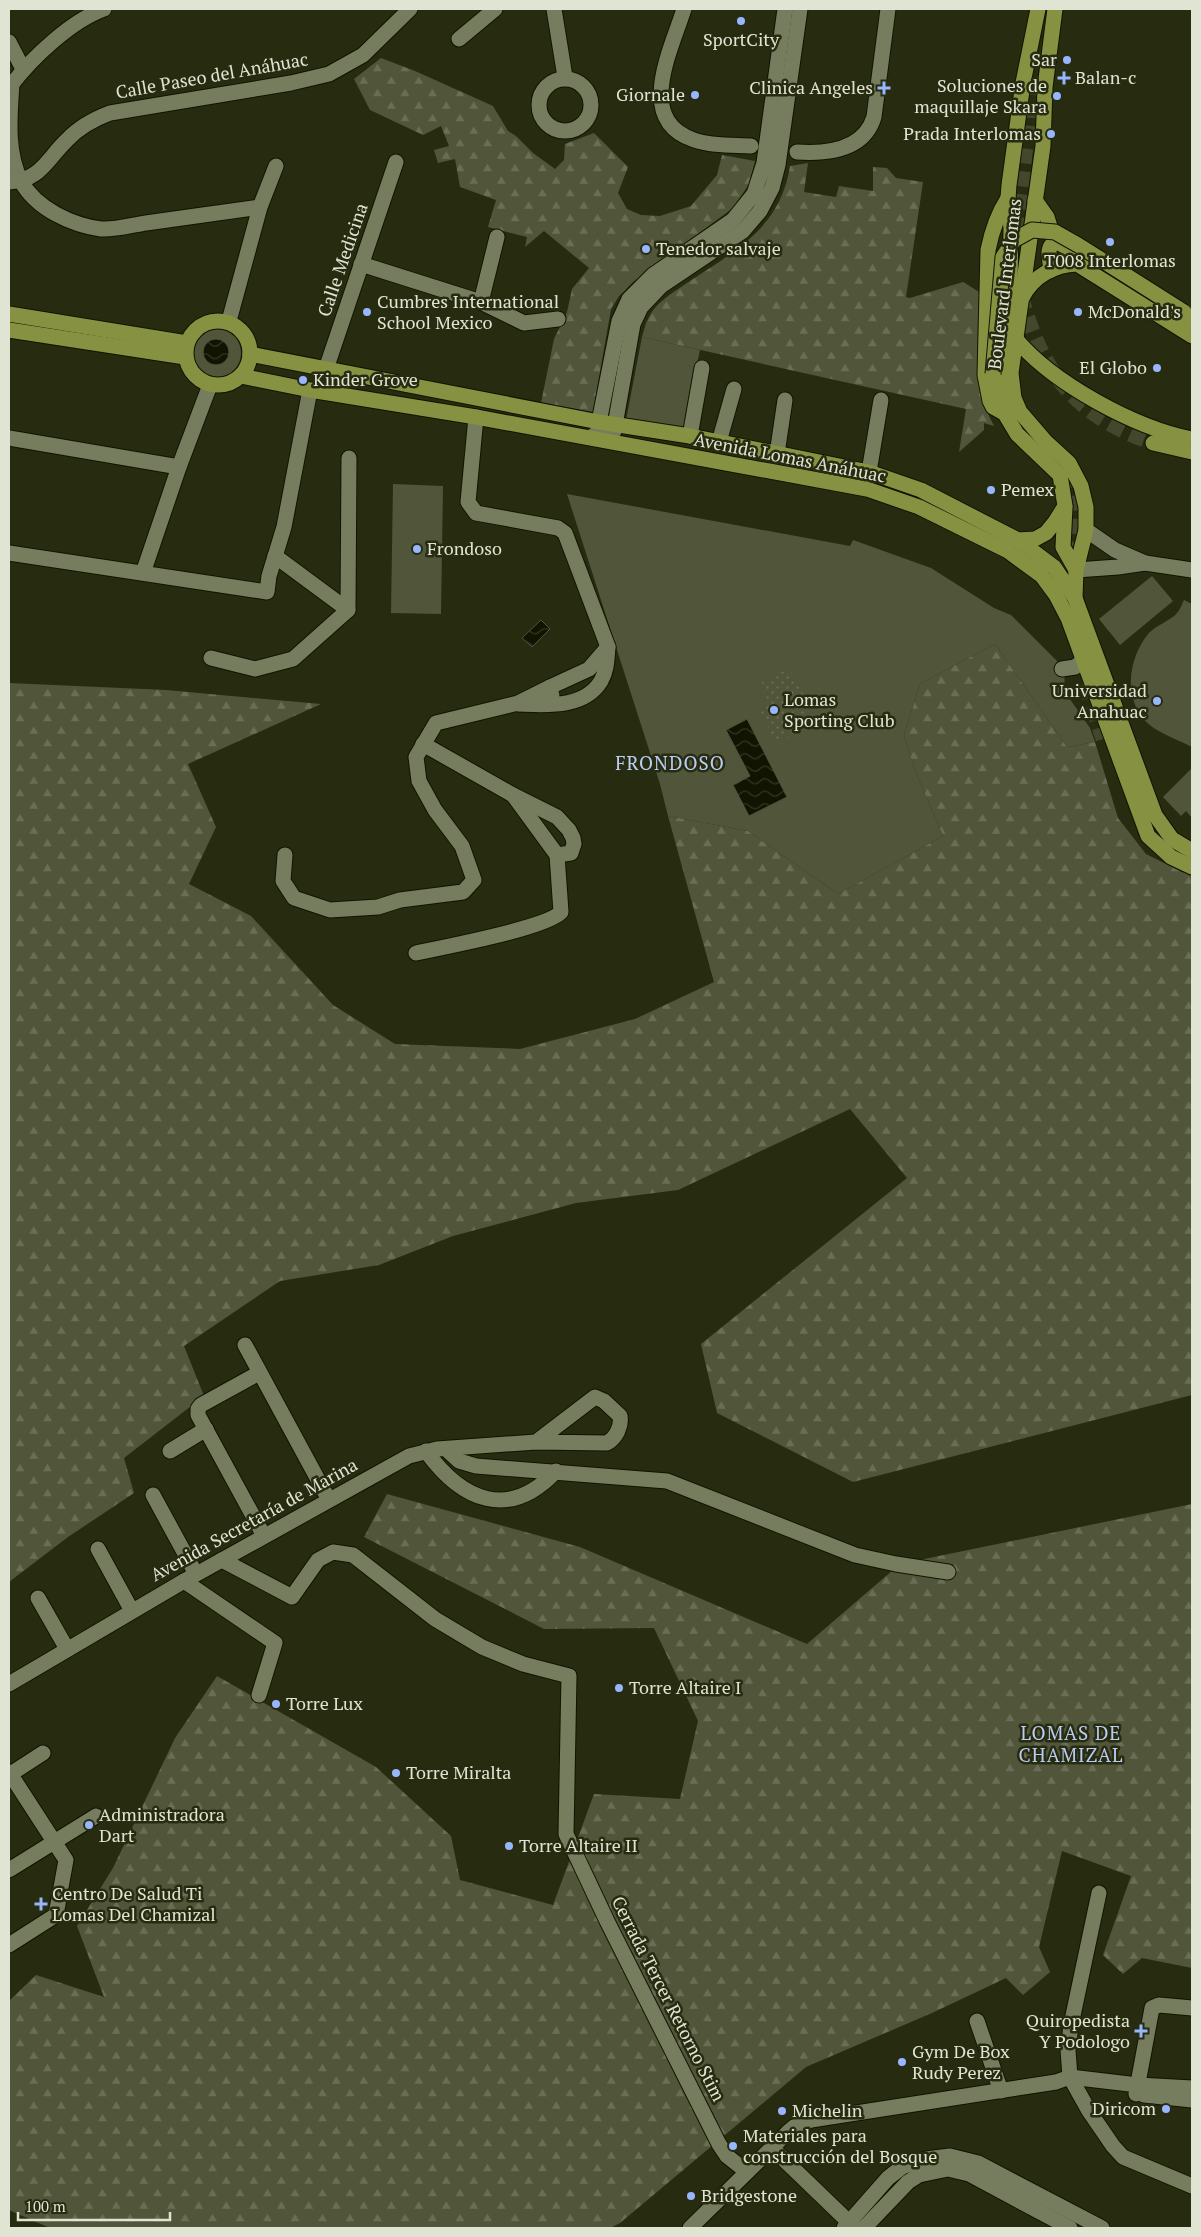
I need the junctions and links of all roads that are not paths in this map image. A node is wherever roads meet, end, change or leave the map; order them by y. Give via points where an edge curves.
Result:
1 (104, 9) edge
2 (410, 9) edge
3 (494, 9) edge
4 (554, 9) edge
5 (684, 9) edge
6 (785, 9) edge
7 (800, 9) edge
8 (888, 9) edge
9 (1038, 9) edge
10 (1054, 9) edge
11 (1064, 9) edge
12 (460, 38) dead end
13 (9, 42) edge
14 (23, 69) junction
15 (565, 78) dead end
16 (10, 83) edge
17 (1039, 86) junction
18 (1044, 130) junction
19 (751, 146) dead end
20 (797, 152) dead end
21 (396, 162) dead end
22 (276, 166) dead end
23 (15, 182) edge
24 (1008, 198) junction
25 (1035, 200) junction
26 (260, 207) junction
27 (497, 237) dead end
28 (1055, 243) junction
29 (361, 264) junction
30 (1051, 270) junction
31 (1021, 301) junction
32 (481, 302) junction
33 (9, 314) edge
34 (1189, 317) edge
35 (558, 319) dead end
36 (229, 321) junction
37 (9, 330) edge
38 (1192, 336) edge
39 (1016, 338) junction
40 (186, 350) junction
41 (250, 354) junction
42 (702, 368) dead end
43 (326, 370) junction
44 (241, 376) junction
45 (210, 385) junction
46 (734, 389) dead end
47 (310, 390) junction
48 (785, 400) dead end
49 (881, 400) dead end
50 (1004, 413) junction
51 (476, 417) junction
52 (606, 423) junction
53 (578, 436) junction
54 (690, 436) junction
55 (9, 438) edge
56 (1192, 438) edge
57 (719, 442) junction
58 (1153, 443) tunnel mouth
59 (1192, 452) edge
60 (777, 454) junction
61 (349, 458) dead end
62 (179, 467) junction
63 (869, 472) junction
64 (1065, 506) junction
65 (1086, 530) junction
66 (1018, 540) junction
67 (9, 553) edge
68 (275, 556) junction
69 (1145, 563) junction
70 (1076, 570) junction
71 (1192, 570) edge
72 (143, 573) junction
73 (1075, 598) junction
74 (348, 610) junction
75 (608, 647) junction
76 (211, 658) dead end
77 (1084, 660) junction
78 (589, 669) junction
79 (1062, 669) dead end
80 (601, 682) junction
81 (550, 687) junction
82 (518, 704) junction
83 (554, 706) junction
84 (1103, 739) tunnel mouth
85 (423, 744) junction
86 (514, 795) junction
87 (1148, 836) junction
88 (1192, 851) edge
89 (285, 855) dead end
90 (557, 855) junction
91 (1192, 867) edge
92 (416, 953) dead end
93 (245, 1345) dead end
94 (259, 1372) junction
95 (206, 1429) junction
96 (536, 1442) junction
97 (446, 1449) junction
98 (170, 1451) dead end
99 (426, 1451) junction
100 (556, 1471) junction
101 (154, 1495) dead end
102 (329, 1500) junction
103 (264, 1536) junction
104 (98, 1549) dead end
105 (222, 1560) junction
106 (948, 1572) dead end
107 (190, 1578) junction
108 (38, 1598) dead end
109 (132, 1611) junction
110 (68, 1649) junction
111 (9, 1684) edge
112 (259, 1695) dead end
113 (43, 1753) dead end
114 (9, 1773) edge
115 (96, 1816) dead end
116 (54, 1842) junction
117 (9, 1870) edge
118 (1099, 1893) dead end
119 (9, 1945) edge
120 (1192, 2008) edge
121 (977, 2021) dead end
122 (1072, 2081) junction
123 (1192, 2088) edge
124 (1137, 2090) junction
125 (1001, 2091) junction
126 (1192, 2100) edge
127 (772, 2148) junction
128 (747, 2172) junction
129 (1192, 2186) edge
130 (849, 2226) edge
131 (690, 2228) edge
132 (864, 2228) edge
133 (1070, 2228) edge
134 (1102, 2228) edge

1 - 14 street via 68,30
2 - 23 street, Calle Paseo del Anáhuac via 363,55 329,74 110,113 94,119 67,139 37,174
3 - 12 street
4 - 15 street
5 - 19 street via 665,64 660,97 662,111 680,134 693,140
6 - 52 street via 764,163 756,189 733,220 653,275 629,299 619,321
7 - 52 street via 777,170 767,200 743,230 661,286 641,307 633,324
8 - 20 street via 874,117 869,128 854,142 832,152
9 - 17 main road
9 - 24 main road, Boulevard Interlomas via 1023,83
10 - 17 main road, Boulevard Interlomas
11 - 18 main road, Boulevard Interlomas via 1054,88
13 - 14 street
14 - 16 street
16 - 23 street
17 - 18 main road, Boulevard Interlomas
18 - 25 main road, Boulevard Interlomas
21 - 29 street, Calle Medicina
22 - 26 street
23 - 26 street via 54,214 103,229
24 - 50 main road, Boulevard Interlomas via 1010,283 1001,386
24 - 50 main road, Boulevard Interlomas via 998,214 988,250 985,375 990,401 993,407
25 - 28 main road via 1047,217
25 - 31 main road, Boulevard Interlomas
26 - 36 street
27 - 32 street
28 - 30 main road via 1049,251
28 - 34 main road via 1060,243 1188,320
29 - 32 street
29 - 43 street, Calle Medicina
30 - 31 main road via 1030,286
30 - 38 main road via 1077,264
31 - 39 main road, Boulevard Interlomas
32 - 35 street via 524,322
33 - 40 main road
34 - 50 main road, Boulevard Interlomas, bridge via 1055,232 1032,230 1014,240 1003,257 993,374 995,393
36 - 40 main road via 217,320 196,328
36 - 41 main road via 245,335
37 - 40 main road
39 - 56 main road via 1041,365 1082,393 1167,432
39 - 65 main road, Boulevard Interlomas via 1012,389 1016,406 1027,422 1074,470 1084,496
40 - 45 main road via 190,369
41 - 43 main road, Avenida Lomas Anáhuac
41 - 44 main road
42 - 54 street
43 - 52 main road, Avenida Lomas Anáhuac
44 - 45 main road via 230,383
44 - 47 main road, Avenida Lomas Anáhuac
45 - 62 street
46 - 57 street
47 - 51 main road, Avenida Lomas Anáhuac
47 - 68 street via 284,527
48 - 60 street
49 - 63 street
50 - 64 main road, Boulevard Interlomas via 1023,440 1060,476
51 - 53 main road, Avenida Lomas Anáhuac
51 - 75 street via 470,508 481,515 558,528 565,533
52 - 53 street via 614,431 610,437 584,432
52 - 54 main road, Avenida Lomas Anáhuac
53 - 77 main road, Avenida Lomas Anáhuac via 867,489 919,507 1008,551 1042,576 1062,605
54 - 57 main road, Avenida Lomas Anáhuac
55 - 62 street
57 - 60 main road, Avenida Lomas Anáhuac
58 - 59 main road
60 - 63 main road, Avenida Lomas Anáhuac
61 - 74 street
62 - 72 street
63 - 66 main road, Avenida Lomas Anáhuac via 921,490
64 - 66 main road via 1046,533 1035,539
64 - 70 main road via 1063,547
65 - 69 street via 1115,550
65 - 70 main road, Boulevard Interlomas
66 - 73 main road, Avenida Lomas Anáhuac via 1054,567
67 - 72 street
68 - 72 street via 266,592
68 - 74 street
69 - 70 street
69 - 71 street
70 - 73 main road, Boulevard Interlomas
73 - 88 main road, Avenida Lomas Anáhuac via 1155,815 1172,839
74 - 76 street via 293,659 255,668
75 - 78 street
75 - 80 street
77 - 79 street via 1075,667
77 - 87 main road, Avenida Lomas Anáhuac
78 - 80 street
78 - 81 street
80 - 83 street via 584,698
81 - 82 street
81 - 83 street
82 - 83 street
82 - 85 street via 436,723
84 - 87 main road via 1126,804
85 - 86 street
85 - 89 street via 416,757 420,781 435,810 462,846 474,880 463,892 400,900 378,907 330,910 294,898 283,881
86 - 90 street
86 - 90 street via 557,817 569,830 574,844 571,854
87 - 91 main road, Avenida Lomas Anáhuac via 1171,857
90 - 92 street via 561,912 557,916 517,930
93 - 94 street
94 - 95 street via 201,1405 198,1415
94 - 102 street
95 - 98 street
95 - 103 street
96 - 96 street, Avenida Secretaría de Marina via 607,1443 615,1437 620,1416 595,1397
96 - 97 street, Avenida Secretaría de Marina
97 - 99 street, Avenida Secretaría de Marina
97 - 100 street via 459,1461 476,1466
99 - 100 street via 446,1476 476,1496 495,1501 516,1499 534,1491
99 - 102 street, Avenida Secretaría de Marina via 409,1456
100 - 106 street via 667,1481 854,1554
101 - 107 street
102 - 103 street, Avenida Secretaría de Marina
103 - 105 street, Avenida Secretaría de Marina
104 - 109 street
105 - 107 street, Avenida Secretaría de Marina
105 - 128 street, Cerrada Tercer Retorno Stim via 292,1597 318,1560 333,1552 353,1555 435,1619 482,1647 523,1664 569,1676 566,1834 719,2144 727,2156
107 - 109 street, Avenida Secretaría de Marina
107 - 112 street via 275,1644
108 - 110 street
109 - 110 street, Avenida Secretaría de Marina
110 - 111 street, Avenida Secretaría de Marina
113 - 114 street
114 - 116 street
115 - 116 street
116 - 117 street
116 - 119 street via 66,1860 56,1915
118 - 122 street via 1071,2025 1068,2050
120 - 124 street via 1159,2005 1152,2008
121 - 125 street
122 - 124 street
122 - 125 street
122 - 129 street via 1112,2146 1124,2157
123 - 124 street
124 - 126 street
125 - 127 street via 811,2120 794,2127
127 - 128 street
127 - 130 street
128 - 131 street
130 - 134 street via 888,2178 902,2167 950,2156 978,2163
132 - 133 street via 908,2182 919,2175 948,2169 969,2174

